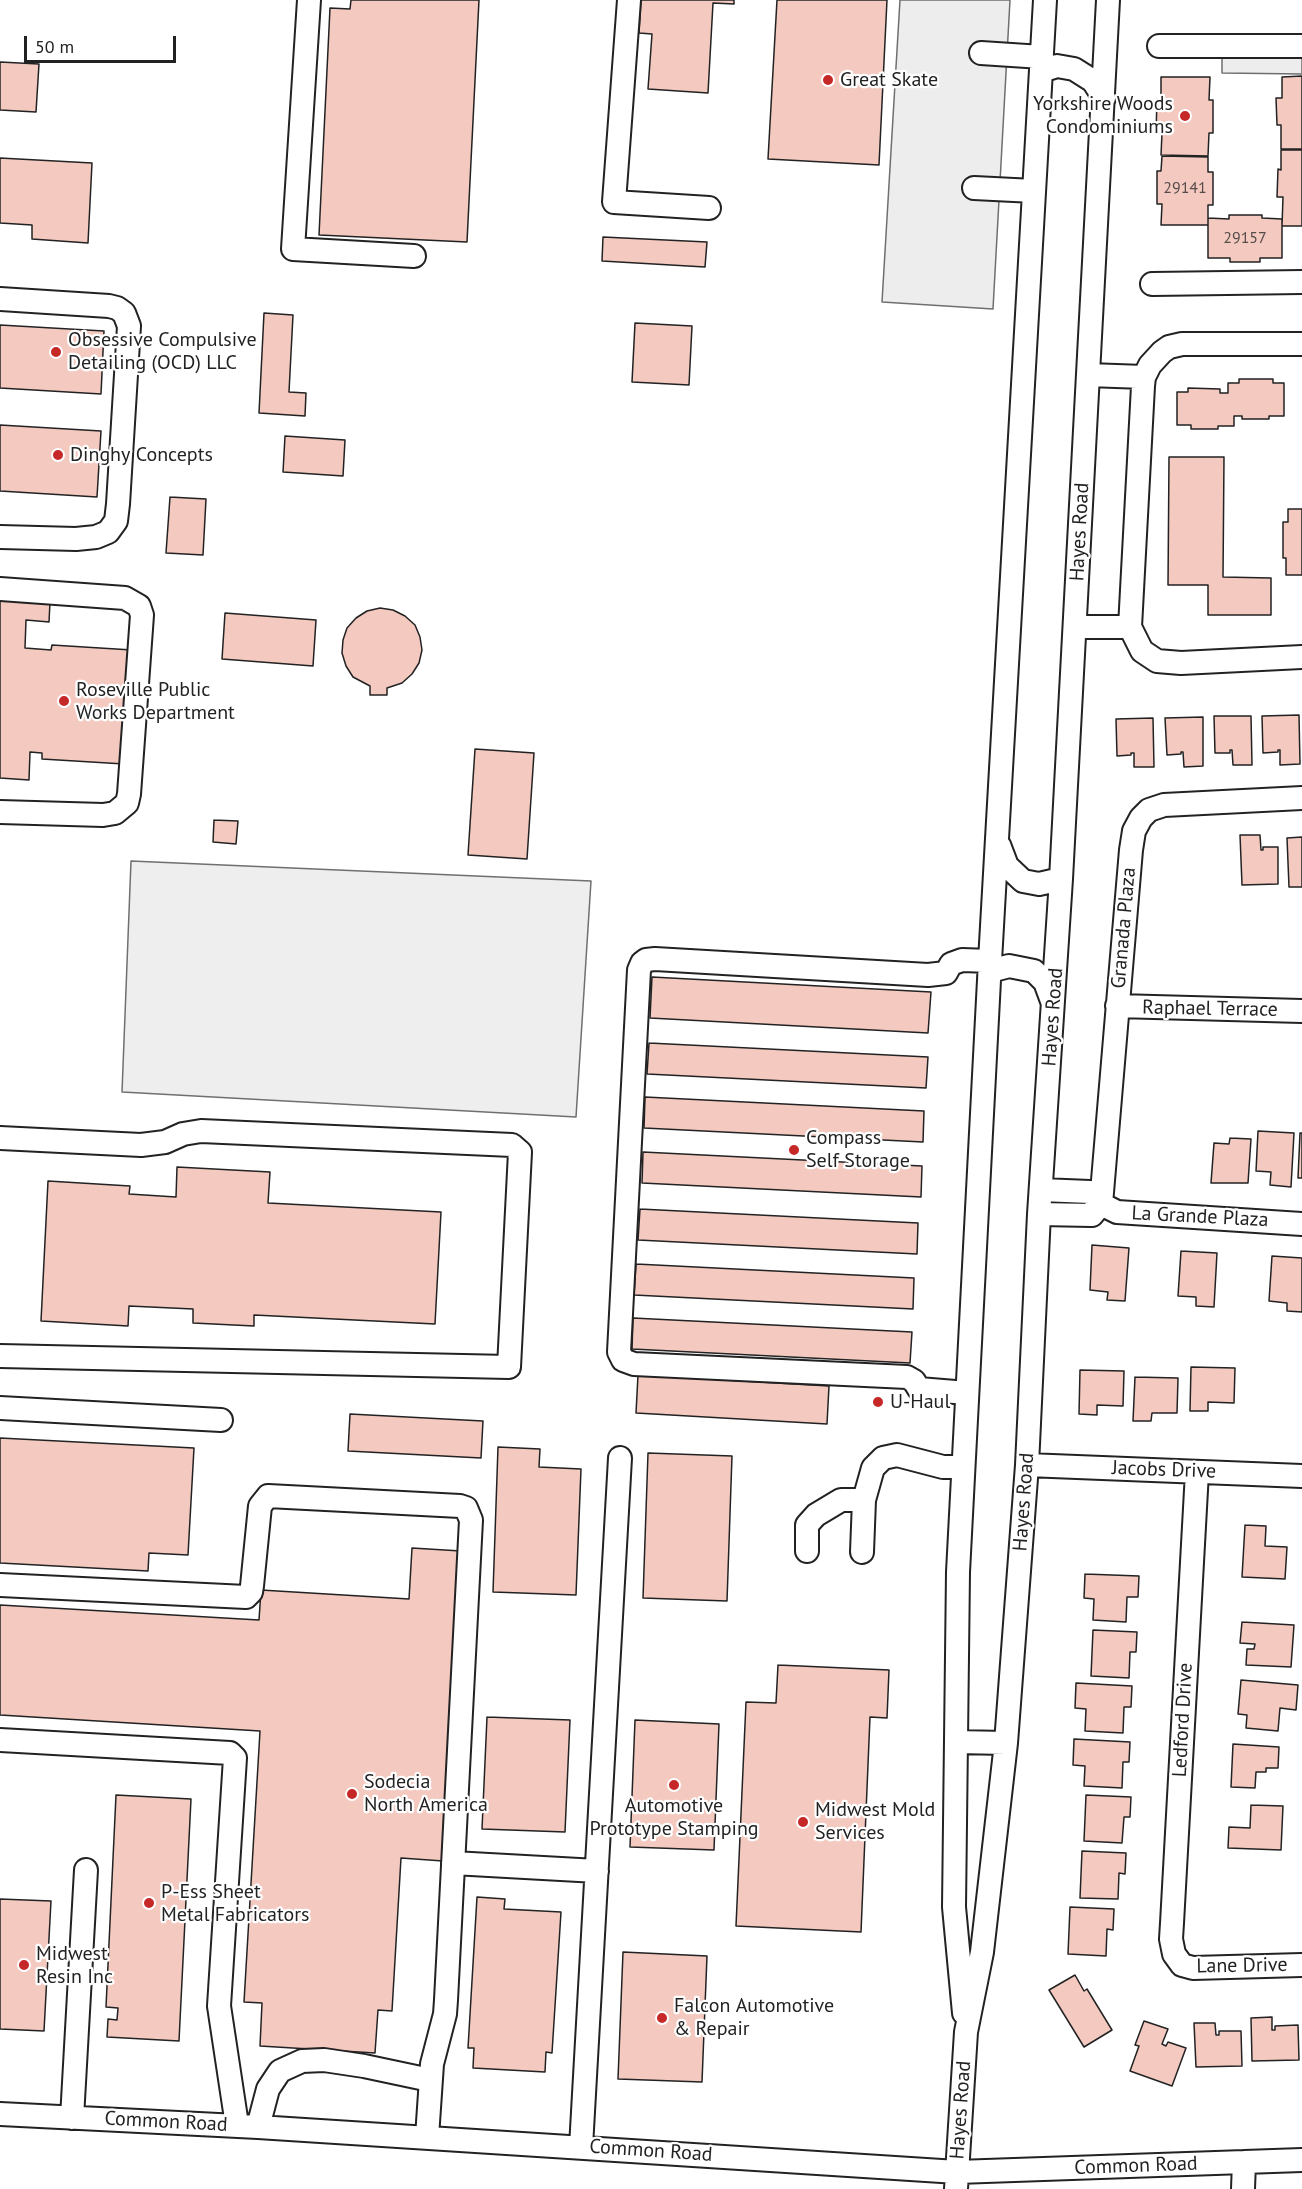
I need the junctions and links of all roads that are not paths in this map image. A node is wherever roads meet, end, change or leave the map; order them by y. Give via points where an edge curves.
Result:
1 (309, 0) edge
2 (629, 0) edge
3 (1045, 0) edge
4 (1108, 0) edge
5 (1159, 46) dead end
6 (1302, 46) edge
7 (981, 53) dead end
8 (1041, 64) junction
9 (1104, 98) junction
10 (974, 188) dead end
11 (1034, 191) junction
12 (709, 208) dead end
13 (414, 256) dead end
14 (1302, 282) edge
15 (1152, 284) dead end
16 (0, 299) edge
17 (1302, 344) edge
18 (1088, 375) junction
19 (1144, 377) junction
20 (0, 537) edge
21 (0, 589) edge
22 (1075, 627) junction
23 (1130, 627) junction
24 (1302, 657) edge
25 (1302, 798) edge
26 (0, 812) edge
27 (997, 840) junction
28 (1061, 879) junction
29 (990, 967) junction
30 (1054, 1005) junction
31 (1117, 1006) junction
32 (1302, 1011) edge
33 (0, 1138) edge
34 (1041, 1190) junction
35 (1101, 1204) junction
36 (1039, 1214) junction
37 (1302, 1224) edge
38 (0, 1356) edge
39 (967, 1393) junction
40 (0, 1408) edge
41 (221, 1420) dead end
42 (620, 1458) dead end
43 (1027, 1465) junction
44 (963, 1467) junction
45 (1197, 1472) junction
46 (1302, 1476) edge
47 (864, 1500) junction
48 (807, 1551) dead end
49 (862, 1552) dead end
50 (0, 1585) edge
51 (0, 1740) edge
52 (956, 1742) junction
53 (1006, 1743) junction
54 (453, 1863) junction
55 (86, 1870) dead end
56 (597, 1871) junction
57 (1182, 1965) joint
58 (1302, 1965) edge
59 (966, 2032) junction
60 (430, 2080) junction
61 (0, 2114) edge
62 (72, 2118) junction
63 (247, 2126) junction
64 (427, 2137) junction
65 (581, 2147) junction
66 (1302, 2160) edge
67 (1244, 2162) junction
68 (957, 2180) edge
69 (1243, 2189) edge

1 - 13 street via 293,249
2 - 12 street via 614,202
3 - 8 street, Hayes Road
4 - 9 street, Hayes Road
5 - 6 street
7 - 8 street
8 - 9 street via 1074,69 1093,81
8 - 11 street, Hayes Road
9 - 18 street, Hayes Road
10 - 11 street
11 - 27 street, Hayes Road
14 - 15 street
16 - 20 street via 109,306 124,313 129,326 116,521 108,532 96,537
17 - 19 street via 1182,344 1162,352
18 - 19 street
18 - 22 street, Hayes Road
19 - 23 street
21 - 26 street via 125,598 139,606 142,615 127,803 115,813 103,815
22 - 23 street
22 - 28 street, Hayes Road
23 - 24 street via 1142,651 1156,661
25 - 31 street, Granada Plaza via 1164,805 1149,810 1141,818 1131,850
27 - 28 street via 1007,866 1023,881 1039,884
27 - 29 street, Hayes Road
28 - 30 street, Hayes Road
29 - 30 street via 1034,971 1045,982
29 - 39 street, Hayes Road
29 - 39 street via 962,960 951,964 946,973 928,975 654,959 646,960 639,970 619,1352 623,1360 634,1364 907,1377 919,1389
30 - 34 street, Hayes Road
31 - 32 street, Raphael Terrace
31 - 35 street, Granada Plaza
33 - 38 street via 141,1145 201,1131 512,1145 520,1152 509,1367
34 - 35 street, La Grande Plaza via 1090,1192
34 - 36 street, Hayes Road
35 - 36 street via 1092,1215
35 - 37 street, La Grande Plaza via 1116,1212
36 - 43 street, Hayes Road
39 - 44 street, Hayes Road
40 - 41 street
42 - 56 street
43 - 45 street, Jacobs Drive
43 - 53 street, Hayes Road
44 - 47 street via 943,1467 897,1455 883,1458 873,1468
44 - 52 street, Hayes Road
45 - 46 street, Jacobs Drive
45 - 57 street, Ledford Drive via 1171,1940
47 - 48 street via 841,1500 816,1515 807,1525
47 - 49 street
50 - 54 street via 246,1597 252,1586 260,1506 268,1496 466,1508 471,1520
51 - 63 street via 230,1754 235,1758 219,2006
52 - 53 street
52 - 59 street, Hayes Road via 954,1907
53 - 59 street, Hayes Road via 982,1952
54 - 56 street
54 - 60 street via 445,2014
55 - 62 street
56 - 65 street
57 - 58 street, Lane Drive
59 - 68 street, Hayes Road
60 - 63 street via 324,2060 303,2061 280,2071
60 - 64 street
61 - 62 street, Common Road
62 - 63 street, Common Road
63 - 64 street, Common Road
64 - 65 street, Common Road
65 - 68 street, Common Road
66 - 67 street, Common Road
67 - 68 street, Common Road
67 - 69 street

